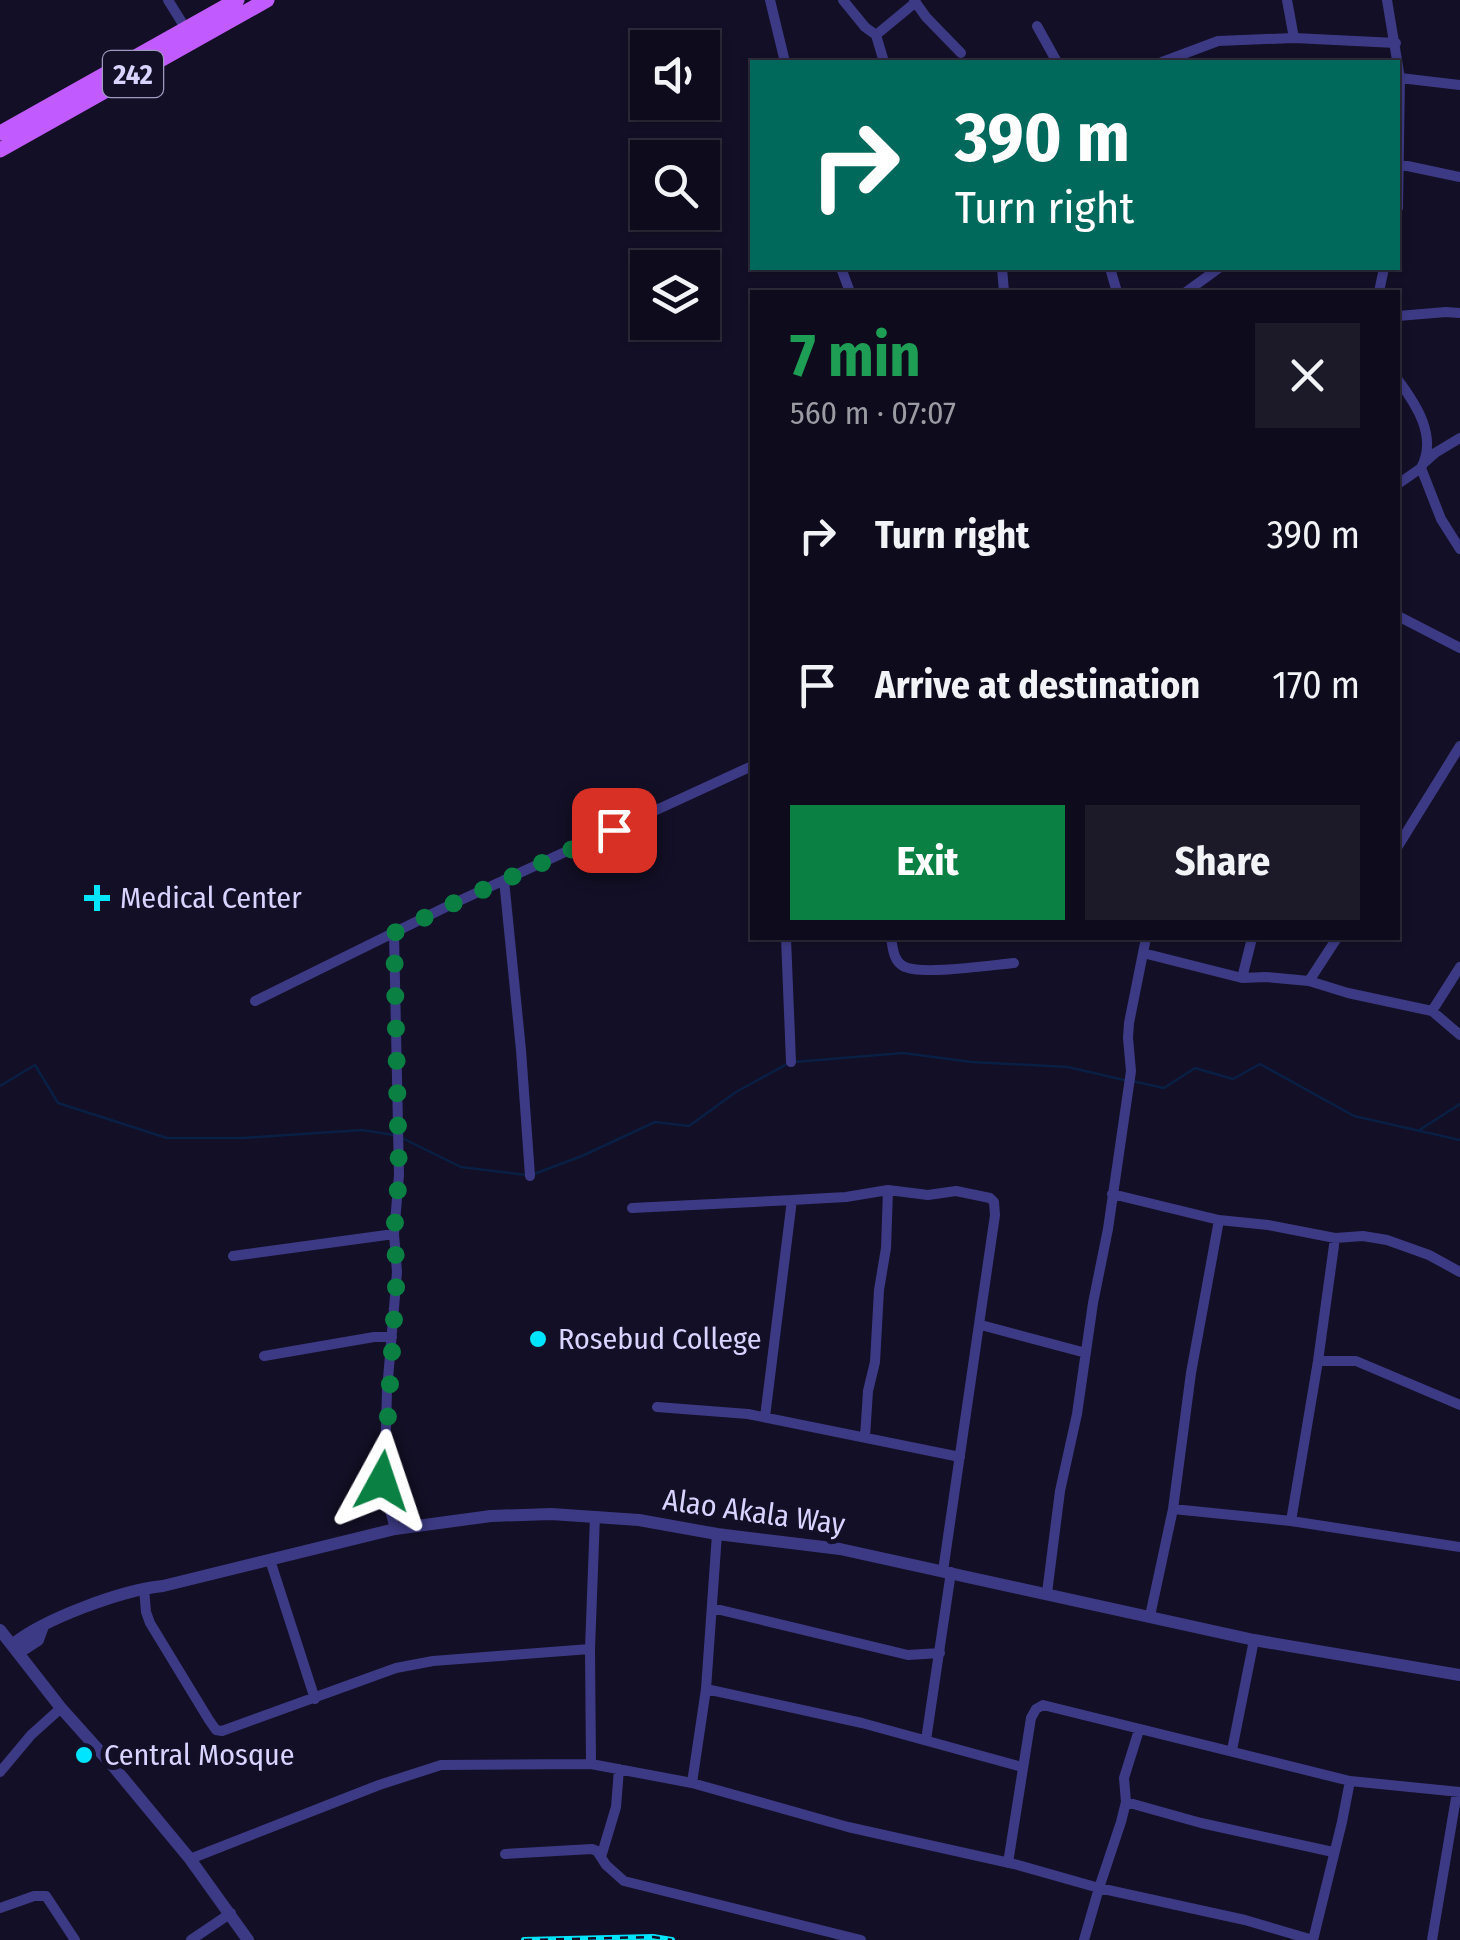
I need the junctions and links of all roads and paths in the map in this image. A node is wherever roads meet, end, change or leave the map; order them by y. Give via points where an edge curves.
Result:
1 (168, 0) edge
2 (237, 0) edge
3 (267, 0) edge
4 (770, 0) edge
5 (843, 0) edge
6 (1287, 0) edge
7 (1388, 0) edge
8 (915, 1) edge
9 (1037, 26) dead end
10 (186, 29) junction
11 (876, 35) junction
12 (1294, 38) junction
13 (1396, 43) junction
14 (960, 53) dead end
15 (785, 60) edge
16 (883, 60) edge
17 (1056, 60) edge
18 (1172, 60) edge
19 (1398, 60) edge
20 (1400, 78) edge
21 (1460, 85) edge
22 (0, 132) edge
23 (0, 150) edge
24 (1400, 164) edge
25 (1460, 177) edge
26 (1206, 272) edge
27 (1188, 290) edge
28 (1460, 313) edge
29 (1400, 316) edge
30 (1400, 383) edge
31 (1460, 438) edge
32 (1423, 465) junction
33 (1400, 482) edge
34 (1460, 549) edge
35 (1400, 619) edge
36 (1460, 648) edge
37 (1460, 746) edge
38 (750, 767) edge
39 (1400, 843) edge
40 (504, 880) junction
41 (394, 933) junction
42 (786, 940) edge
43 (892, 940) edge
44 (1146, 940) edge
45 (1252, 940) edge
46 (1336, 940) edge
47 (1144, 953) junction
48 (1014, 963) dead end
49 (1460, 967) edge
50 (1242, 978) junction
51 (1309, 981) junction
52 (255, 1001) dead end
53 (1432, 1012) junction
54 (1460, 1035) edge
55 (791, 1062) dead end
56 (530, 1176) dead end
57 (888, 1190) junction
58 (1112, 1194) junction
59 (792, 1200) junction
60 (632, 1208) dead end
61 (1219, 1220) junction
62 (394, 1234) junction
63 (1334, 1238) junction
64 (233, 1256) dead end
65 (1460, 1272) edge
66 (981, 1325) junction
67 (392, 1337) junction
68 (1086, 1352) junction
69 (264, 1356) dead end
70 (1318, 1361) junction
71 (1460, 1405) edge
72 (657, 1407) dead end
73 (764, 1418) junction
74 (865, 1437) junction
75 (960, 1457) junction
76 (1173, 1508) junction
77 (595, 1516) junction
78 (1291, 1521) junction
79 (395, 1529) junction
80 (717, 1534) junction
81 (1460, 1547) edge
82 (270, 1560) junction
83 (947, 1571) junction
84 (144, 1588) junction
85 (1048, 1593) junction
86 (712, 1608) junction
87 (1150, 1616) junction
88 (0, 1630) edge
89 (29, 1640) junction
90 (1254, 1640) junction
91 (15, 1649) junction
92 (590, 1650) junction
93 (940, 1653) junction
94 (29, 1667) junction
95 (1460, 1675) edge
96 (706, 1689) junction
97 (315, 1699) junction
98 (61, 1708) junction
99 (1139, 1730) junction
100 (926, 1740) junction
101 (1232, 1750) junction
102 (591, 1764) junction
103 (1022, 1767) junction
104 (619, 1769) junction
105 (0, 1772) edge
106 (1350, 1781) junction
107 (692, 1784) junction
108 (1458, 1792) edge
109 (1126, 1802) junction
110 (1333, 1852) junction
111 (505, 1854) dead end
112 (601, 1857) junction
113 (190, 1859) junction
114 (1008, 1863) junction
115 (1099, 1888) junction
116 (0, 1908) edge
117 (231, 1913) junction
118 (76, 1940) edge
119 (192, 1940) edge
120 (248, 1940) edge
121 (861, 1940) edge
122 (1084, 1940) edge
123 (1313, 1940) edge
124 (1432, 1940) edge

1 - 10 street
2 - 10 main road
3 - 23 main road, 242
4 - 15 street
5 - 11 street
6 - 12 street
7 - 13 street
8 - 11 street
8 - 14 street
9 - 17 street
10 - 22 main road
11 - 16 street
12 - 13 street
12 - 18 street via 1218,41
13 - 19 street
20 - 21 street
24 - 25 street
26 - 27 street
28 - 29 street
30 - 32 street via 1426,426
31 - 32 street
32 - 33 street
32 - 34 street via 1440,519
35 - 36 street
37 - 39 street
38 - 40 street
40 - 41 street
40 - 56 street
41 - 52 street
41 - 62 street
42 - 55 street
43 - 48 street via 895,957 909,968
44 - 47 street
45 - 50 street
46 - 51 street
47 - 50 street
47 - 58 street via 1129,1023 1131,1072
49 - 53 street
50 - 51 street
51 - 53 street
53 - 54 street
57 - 59 street
57 - 66 street via 970,1192 994,1202
57 - 74 street
58 - 61 street
58 - 68 street
59 - 60 street
59 - 73 street
61 - 63 street
61 - 76 street
62 - 64 street
62 - 67 street
63 - 65 street via 1388,1240
63 - 70 street
66 - 68 street
66 - 75 street
67 - 69 street
67 - 79 street via 382,1481
68 - 85 street
70 - 71 street via 1356,1361
70 - 78 street
72 - 73 street
73 - 74 street
74 - 75 street
75 - 83 street
76 - 78 street
76 - 87 street
77 - 79 street, Alao Akala Way via 491,1516
77 - 80 street, Alao Akala Way
77 - 92 street
78 - 81 street
79 - 82 street, Alao Akala Way
80 - 83 street, Alao Akala Way
80 - 86 street
82 - 84 street, Alao Akala Way
82 - 97 street
83 - 85 street, Alao Akala Way
83 - 93 street
84 - 89 street, Alao Akala Way via 44,1624 38,1640
84 - 97 street via 150,1623 216,1730
85 - 87 street, Alao Akala Way
86 - 93 street via 908,1655
86 - 96 street
87 - 90 street, Alao Akala Way
88 - 89 street
88 - 91 street
89 - 91 street, Alao Akala Way
89 - 94 street
90 - 95 street, Alao Akala Way
90 - 101 street
91 - 94 street
92 - 97 street via 433,1660
92 - 102 street
93 - 100 street
94 - 98 street
96 - 100 street
96 - 107 street
98 - 105 street
98 - 113 street
99 - 101 street
99 - 103 street via 1044,1705 1031,1718
99 - 109 street via 1124,1778
100 - 103 street
101 - 106 street
102 - 104 street
102 - 113 street via 441,1765
103 - 114 street
104 - 107 street
104 - 112 street
106 - 108 street
106 - 110 street
107 - 114 street
108 - 124 street
109 - 110 street
109 - 115 street
110 - 123 street
111 - 112 street via 592,1849
112 - 121 street via 624,1882
113 - 117 street
114 - 115 street
115 - 122 street
115 - 123 street
116 - 118 street via 46,1896
117 - 119 street
117 - 120 street

